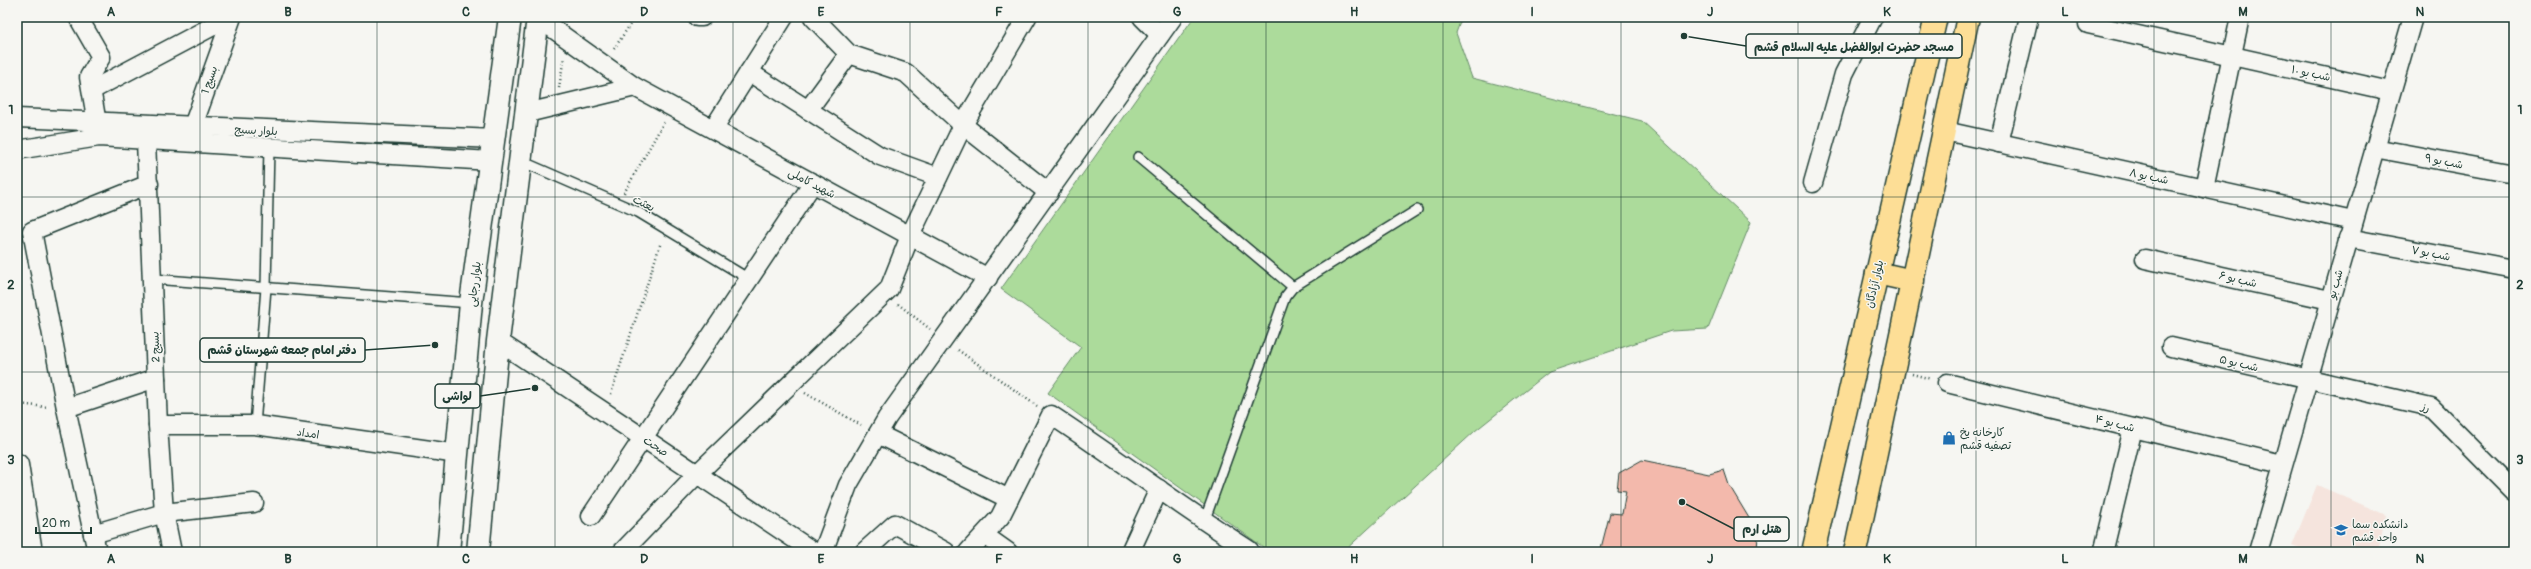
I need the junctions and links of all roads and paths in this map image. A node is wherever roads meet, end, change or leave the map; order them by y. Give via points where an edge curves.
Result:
1 (78, 17) edge
2 (231, 17) edge
3 (510, 17) edge
4 (635, 17) edge
5 (697, 17) edge
6 (702, 17) edge
7 (784, 17) edge
8 (813, 17) edge
9 (1027, 17) edge
10 (1142, 17) edge
11 (1174, 17) edge
12 (1873, 17) edge
13 (1936, 17) edge
14 (1968, 17) edge
15 (2029, 17) edge
16 (2240, 17) edge
17 (2413, 17) edge
18 (538, 18) edge
19 (2088, 24) dead end
20 (1160, 35) junction
21 (567, 38) junction
22 (849, 54) junction
23 (2232, 56) junction
24 (604, 65) junction
25 (749, 72) junction
26 (635, 87) junction
27 (92, 90) junction
28 (2390, 91) junction
29 (556, 106) junction
30 (672, 107) junction
31 (808, 110) junction
32 (527, 113) junction
33 (17, 118) edge
34 (963, 125) junction
35 (713, 129) junction
36 (98, 130) junction
37 (1945, 131) junction
38 (190, 135) junction
39 (495, 139) junction
40 (146, 141) junction
41 (1999, 143) junction
42 (269, 147) junction
43 (2374, 148) junction
44 (17, 150) edge
45 (1138, 157) dead end
46 (491, 161) junction
47 (521, 161) junction
48 (2514, 174) edge
49 (938, 177) junction
50 (813, 183) junction
51 (1813, 183) dead end
52 (149, 184) junction
53 (2204, 188) junction
54 (1049, 193) junction
55 (618, 204) junction
56 (1417, 210) dead end
57 (666, 229) junction
58 (2351, 229) junction
59 (910, 236) junction
60 (2145, 258) dead end
61 (2514, 269) edge
62 (1877, 273) junction
63 (988, 278) junction
64 (153, 279) junction
65 (749, 279) junction
66 (1913, 281) junction
67 (1293, 287) junction
68 (266, 288) junction
69 (884, 294) junction
70 (2330, 300) junction
71 (471, 303) junction
72 (944, 340) junction
73 (498, 341) junction
74 (2171, 347) dead end
75 (1894, 370) junction
76 (156, 378) junction
77 (2308, 379) junction
78 (1947, 383) joint
79 (790, 385) junction
80 (17, 404) edge
81 (66, 408) junction
82 (605, 412) junction
83 (1051, 415) junction
84 (158, 425) junction
85 (255, 425) junction
86 (2133, 428) junction
87 (878, 434) junction
88 (643, 438) junction
89 (458, 454) junction
90 (487, 458) junction
91 (2282, 464) junction
92 (17, 465) edge
93 (697, 474) junction
94 (1159, 489) junction
95 (2514, 491) edge
96 (1008, 499) junction
97 (254, 503) dead end
98 (164, 513) junction
99 (591, 516) dead end
100 (1204, 522) junction
101 (93, 534) junction
102 (984, 535) junction
103 (2105, 551) edge
104 (30, 552) edge
105 (97, 552) edge
106 (172, 552) edge
107 (448, 552) edge
108 (478, 552) edge
109 (622, 552) edge
110 (814, 552) edge
111 (823, 552) edge
112 (864, 552) edge
113 (946, 552) edge
114 (968, 552) edge
115 (1008, 552) edge
116 (1130, 552) edge
117 (1248, 552) edge
118 (1813, 552) edge
119 (1855, 552) edge
120 (2258, 552) edge

1 - 27 street via 101,57 89,78
2 - 27 street
2 - 38 street, بسیج 1
3 - 39 main road, بلوار رجایی
4 - 24 path
5 - 6 street
7 - 25 street
8 - 22 street
9 - 34 street
10 - 20 street
11 - 20 street
12 - 51 street via 1844,74
13 - 62 main road, بلوار آزادگان
14 - 37 main road
15 - 41 street
16 - 23 street
17 - 28 street, شب بو
18 - 21 street, شهید کاملی
18 - 32 main road
19 - 23 street, شب بو ۱۰
20 - 54 street
21 - 24 street, شهید کاملی
21 - 29 path
22 - 31 street
22 - 34 street via 906,72
23 - 28 street, شب بو ۱۰
23 - 53 street
24 - 26 street, شهید کاملی
25 - 31 street
25 - 35 street
26 - 29 street
26 - 30 street, شهید کاملی
27 - 36 street
28 - 43 street, شب بو
29 - 32 street
30 - 35 street, شهید کاملی
30 - 55 path
31 - 49 street via 880,156
32 - 47 main road
33 - 36 street, بلوار بسیج
34 - 49 street
34 - 54 street
35 - 50 street, شهید کاملی
36 - 38 street, بلوار بسیج
36 - 40 street, بلوار بسیج
36 - 44 street, بلوار بسیج
37 - 41 street, شب بو ۸
37 - 66 main road
38 - 39 street, بلوار بسیج
38 - 40 street, بلوار بسیج
38 - 42 street, بلوار بسیج
39 - 46 main road, بلوار رجایی
40 - 52 street, بسیج 2
41 - 53 street, شب بو ۸
42 - 46 street, بلوار بسیج
42 - 68 lane
43 - 48 street, شب بو ۹
43 - 58 street, شب بو
45 - 67 lane
46 - 71 main road, بلوار رجایی
47 - 55 lane, بعثت
47 - 73 main road
49 - 59 street
50 - 59 street, شهید کاملی
50 - 65 street
52 - 64 street, بسیج 2
52 - 81 street via 32,231
53 - 58 street, شب بو ۸
54 - 63 street
55 - 57 lane, بعثت
56 - 67 lane
57 - 65 lane, بعثت
57 - 82 path
58 - 61 street, شب بو ۷
58 - 70 street, شب بو
59 - 63 street, شهید کاملی
59 - 69 street via 889,289
60 - 70 street, شب بو ۶
62 - 66 main road
62 - 118 main road, بلوار آزادگان
63 - 72 street
64 - 68 lane
64 - 76 street, بسیج 2
65 - 88 street
66 - 75 main road
67 - 100 lane via 1285,297
68 - 71 lane
68 - 85 lane
69 - 72 path
69 - 79 street
70 - 77 street, شب بو
71 - 89 main road, بلوار رجایی
72 - 83 path
72 - 87 street
73 - 82 street, صحت
73 - 90 main road
74 - 77 street, شب بو ۵
75 - 78 path
75 - 119 main road
76 - 81 street
76 - 84 street, بسیج 2
77 - 91 street, شب بو
77 - 95 street, رز via 2431,407
78 - 86 street, شب بو ۴
79 - 87 path
79 - 93 street
80 - 81 path
81 - 101 street
82 - 88 street, صحت
83 - 94 street via 1116,457
83 - 96 street
84 - 85 street, امداد
84 - 98 street, بسیج 2
85 - 89 street, امداد
86 - 91 street, شب بو ۴
86 - 103 street
87 - 96 street
87 - 111 street via 848,485
88 - 93 street, صحت
88 - 99 street
89 - 90 main road
89 - 107 main road, بلوار رجایی
90 - 108 main road
91 - 120 street, شب بو
92 - 104 main road
93 - 109 street
93 - 110 street, صحت
94 - 100 street
94 - 116 street
96 - 102 street via 1000,517
97 - 98 street
98 - 101 street
98 - 106 street, بسیج 2
100 - 117 street via 1249,550
101 - 105 street
102 - 114 street
102 - 115 street
112 - 113 street via 895,524

